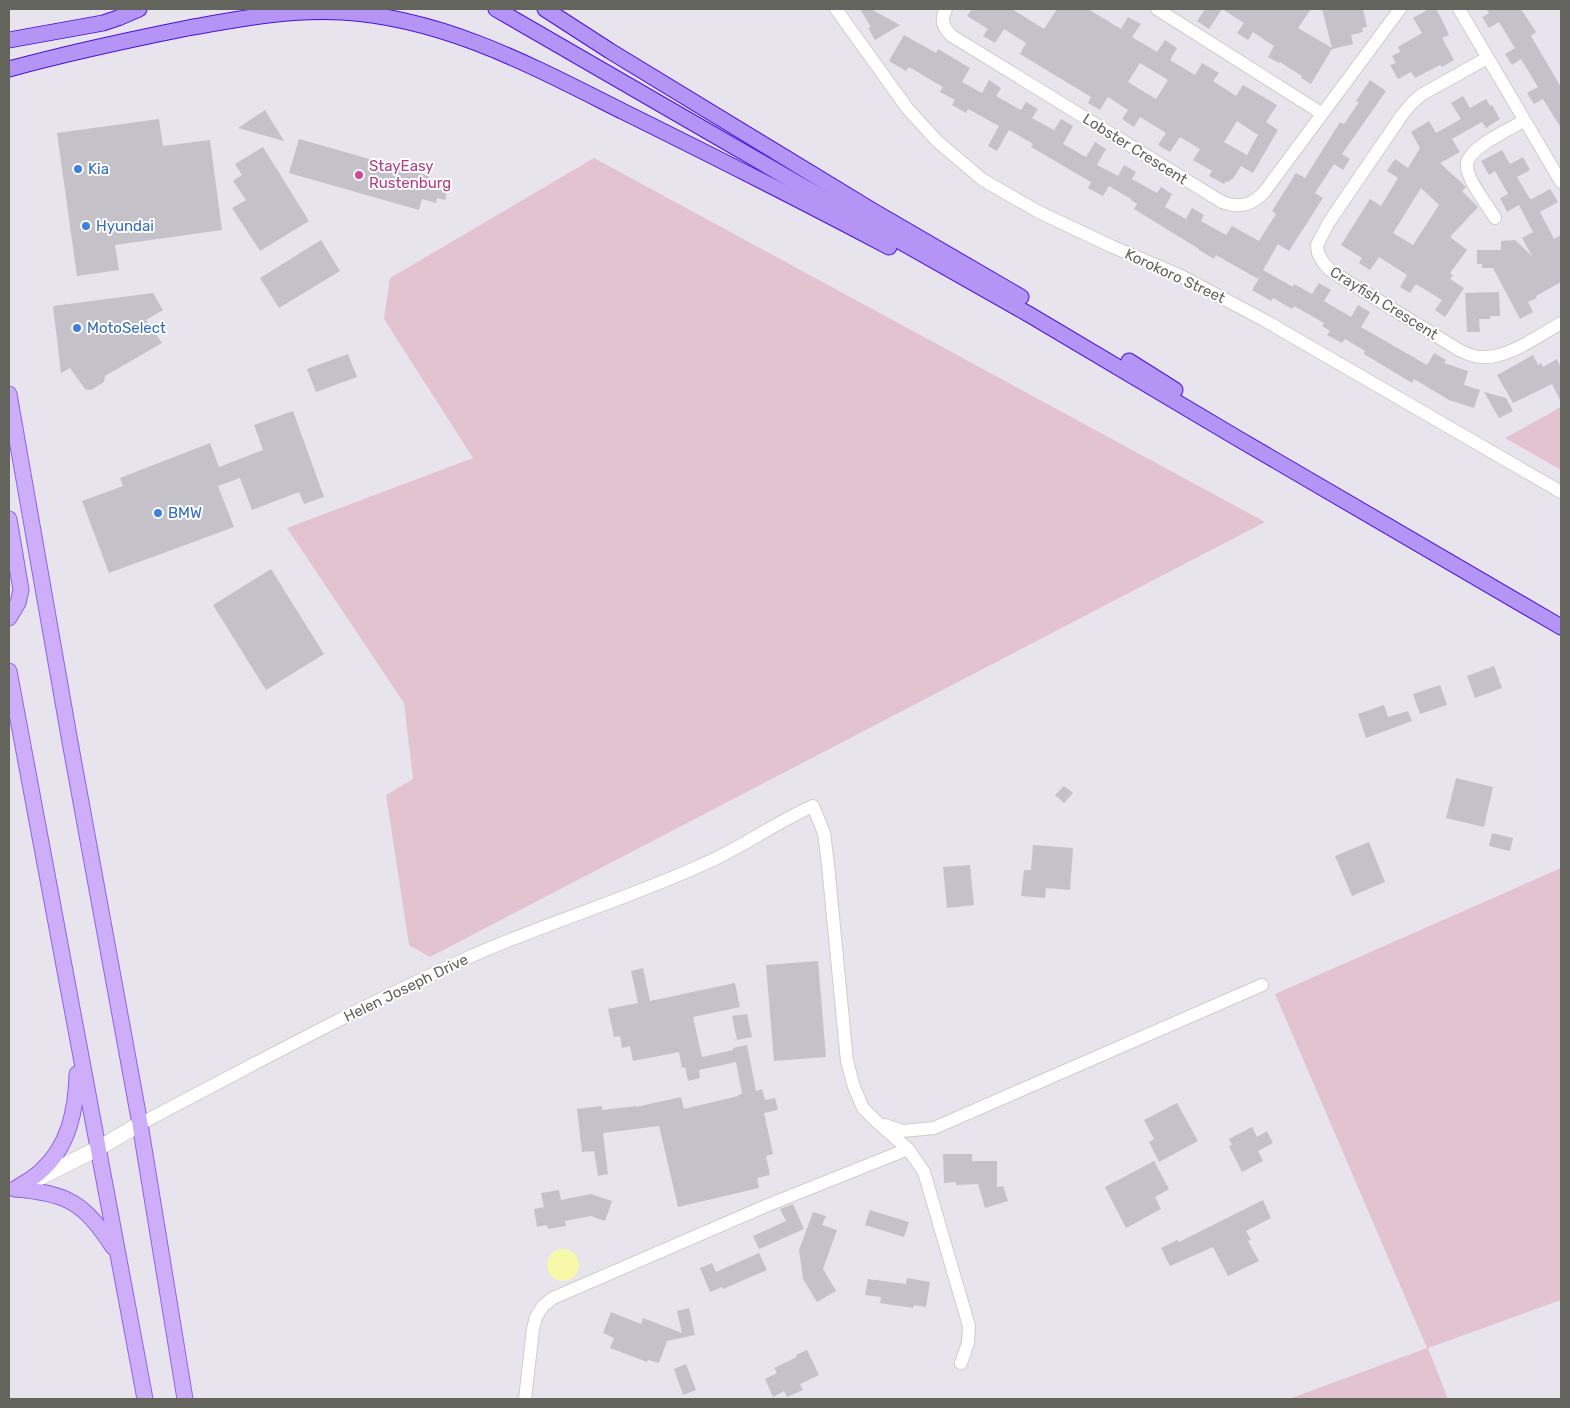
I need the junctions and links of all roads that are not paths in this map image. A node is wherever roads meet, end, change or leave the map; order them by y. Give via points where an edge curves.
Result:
1 (139, 9) edge
2 (496, 9) edge
3 (546, 9) edge
4 (836, 9) edge
5 (946, 9) edge
6 (1157, 9) edge
7 (1400, 9) edge
8 (1459, 9) edge
9 (13, 38) edge
10 (1487, 58) junction
11 (9, 69) edge
12 (1321, 113) junction
13 (1524, 121) junction
14 (1561, 182) edge
15 (1495, 218) dead end
16 (1030, 314) junction
17 (1561, 323) edge
18 (9, 394) edge
19 (1237, 438) junction
20 (1561, 492) edge
21 (9, 518) edge
22 (9, 618) edge
23 (1561, 627) edge
24 (9, 670) edge
25 (1262, 985) dead end
26 (77, 1042) junction
27 (878, 1123) junction
28 (140, 1124) junction
29 (97, 1149) junction
30 (908, 1149) junction
31 (12, 1191) edge
32 (117, 1252) junction
33 (961, 1363) dead end
34 (145, 1399) edge
35 (185, 1399) edge
36 (525, 1399) edge

1 - 9 highway via 103,23
2 - 16 highway via 797,184
3 - 19 highway via 873,211 1158,378 1212,415
4 - 20 street, Korokoro Street via 907,108 937,141 983,180 1039,212 1181,276 1264,320
5 - 12 street, Lobster Crescent via 943,23 952,36 1230,205 1247,205 1258,198
6 - 12 street
7 - 12 street, Lobster Crescent
8 - 10 street
10 - 13 street
10 - 17 street, Crayfish Crescent via 1412,103 1329,222 1317,245 1318,253 1329,269 1339,276 1472,356 1484,358 1510,351
11 - 16 highway via 102,45 279,14 340,12 413,22 454,34 526,63 743,170 966,286
13 - 14 street
13 - 15 street via 1480,146 1466,161 1470,178
16 - 19 highway
18 - 28 main road
19 - 23 highway
21 - 22 main road via 21,590
24 - 26 main road
25 - 27 street via 934,1128 902,1131
26 - 29 main road
26 - 31 main road via 75,1105 65,1140 41,1172
27 - 28 street, Helen Joseph Drive via 863,1108 847,1061 824,833 813,806 708,863 450,966 345,1016
27 - 30 street
28 - 29 street, Helen Joseph Drive
28 - 35 main road
29 - 31 street, Helen Joseph Drive
29 - 32 main road
30 - 33 street via 924,1172 969,1326 968,1343
30 - 36 street via 768,1205 553,1298 536,1316
31 - 32 main road via 43,1191 78,1205 93,1219
32 - 34 main road

